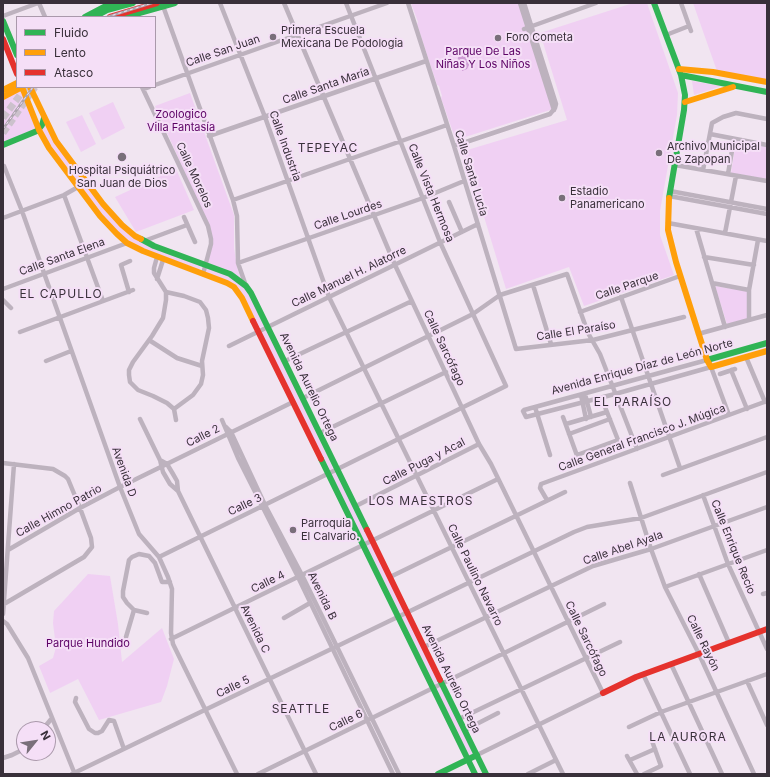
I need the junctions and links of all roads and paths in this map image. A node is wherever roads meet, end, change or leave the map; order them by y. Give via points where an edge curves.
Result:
1 (39, 3) edge
2 (118, 3) edge
3 (133, 3) edge
4 (174, 3) edge
5 (220, 3) edge
6 (284, 3) edge
7 (346, 3) edge
8 (387, 3) edge
9 (408, 3) edge
10 (520, 3) edge
11 (524, 3) edge
12 (596, 3) edge
13 (654, 3) edge
14 (681, 3) edge
15 (104, 5) edge
16 (160, 5) edge
17 (3, 16) edge
18 (45, 16) edge
19 (87, 16) edge
20 (96, 16) edge
21 (114, 16) edge
22 (128, 16) edge
23 (351, 16) junction
24 (3, 21) edge
25 (690, 26) junction
26 (528, 27) junction
27 (691, 31) dead end
28 (297, 34) junction
29 (666, 35) junction
30 (3, 40) edge
31 (16, 53) edge
32 (240, 55) junction
33 (426, 61) junction
34 (16, 72) edge
35 (680, 72) junction
36 (187, 74) junction
37 (376, 78) junction
38 (767, 82) edge
39 (16, 83) edge
40 (156, 85) edge
41 (734, 86) junction
42 (20, 88) edge
43 (22, 88) edge
44 (30, 88) edge
45 (142, 88) edge
46 (3, 90) edge
47 (767, 92) edge
48 (3, 97) edge
49 (323, 97) junction
50 (685, 102) junction
51 (265, 117) junction
52 (44, 118) junction
53 (767, 119) edge
54 (447, 125) junction
55 (39, 130) junction
56 (710, 134) junction
57 (209, 136) junction
58 (734, 139) junction
59 (400, 141) junction
60 (3, 145) edge
61 (767, 145) edge
62 (454, 146) junction
63 (349, 159) junction
64 (675, 165) junction
65 (4, 166) dead end
66 (703, 170) junction
67 (728, 174) junction
68 (736, 176) junction
69 (288, 180) junction
70 (464, 181) junction
71 (767, 181) edge
72 (78, 186) junction
73 (670, 194) junction
74 (64, 195) junction
75 (423, 198) junction
76 (233, 200) junction
77 (449, 202) dead end
78 (730, 205) junction
79 (767, 209) edge
80 (22, 211) junction
81 (767, 214) edge
82 (373, 215) junction
83 (3, 218) edge
84 (184, 218) dead end
85 (668, 223) junction
86 (478, 224) junction
87 (187, 225) junction
88 (696, 228) junction
89 (462, 232) junction
90 (725, 234) junction
91 (308, 238) junction
92 (758, 240) junction
93 (144, 241) junction
94 (767, 241) edge
95 (196, 242) dead end
96 (440, 242) junction
97 (127, 243) junction
98 (87, 257) junction
99 (704, 257) junction
100 (160, 258) junction
101 (130, 261) dead end
102 (206, 264) junction
103 (238, 264) junction
104 (395, 265) junction
105 (754, 265) junction
106 (44, 273) junction
107 (203, 274) junction
108 (680, 276) junction
109 (157, 278) junction
110 (712, 283) junction
111 (533, 285) junction
112 (246, 286) junction
113 (3, 289) edge
114 (749, 290) junction
115 (166, 292) junction
116 (500, 295) junction
117 (329, 297) junction
118 (621, 297) junction
119 (3, 300) edge
120 (103, 301) junction
121 (412, 301) junction
122 (11, 308) dead end
123 (580, 312) junction
124 (473, 314) junction
125 (767, 315) edge
126 (60, 317) junction
127 (684, 317) dead end
128 (749, 320) junction
129 (268, 326) junction
130 (725, 327) junction
131 (633, 330) junction
132 (258, 331) junction
133 (20, 332) dead end
134 (346, 332) junction
135 (698, 334) junction
136 (429, 336) junction
137 (149, 340) junction
138 (593, 340) junction
139 (767, 343) edge
140 (552, 344) junction
141 (229, 346) dead end
142 (516, 349) joint
143 (72, 351) junction
144 (767, 351) edge
145 (746, 357) junction
146 (707, 360) junction
147 (46, 361) dead end
148 (285, 361) junction
149 (724, 363) junction
150 (202, 366) junction
151 (711, 367) junction
152 (364, 368) junction
153 (731, 370) junction
154 (446, 372) junction
155 (720, 374) dead end
156 (648, 376) junction
157 (650, 384) junction
158 (506, 386) joint
159 (612, 386) junction
160 (583, 394) junction
161 (615, 394) junction
162 (303, 398) junction
163 (293, 402) junction
164 (585, 402) junction
165 (766, 402) edge
166 (381, 404) junction
167 (535, 407) junction
168 (605, 407) dead end
169 (463, 408) junction
170 (174, 409) junction
171 (747, 409) junction
172 (607, 412) junction
173 (537, 414) junction
174 (729, 415) junction
175 (563, 418) dead end
176 (589, 418) junction
177 (140, 419) dead end
178 (610, 419) junction
179 (176, 420) dead end
180 (222, 420) dead end
181 (566, 424) junction
182 (229, 433) junction
183 (320, 433) junction
184 (569, 434) junction
185 (669, 437) junction
186 (767, 437) edge
187 (399, 440) junction
188 (479, 444) junction
189 (637, 449) junction
190 (577, 455) junction
191 (550, 456) dead end
192 (160, 460) junction
193 (579, 461) dead end
194 (3, 463) edge
195 (14, 464) junction
196 (167, 464) junction
197 (161, 467) junction
198 (680, 468) junction
199 (338, 469) junction
200 (767, 472) edge
201 (328, 474) junction
202 (416, 475) junction
203 (662, 475) dead end
204 (498, 479) junction
205 (630, 483) dead end
206 (120, 487) junction
207 (178, 491) junction
208 (565, 492) dead end
209 (704, 495) junction
210 (547, 500) junction
211 (263, 506) junction
212 (356, 506) junction
213 (767, 506) edge
214 (80, 508) junction
215 (434, 511) junction
216 (516, 516) junction
217 (641, 518) junction
218 (714, 526) junction
219 (200, 537) junction
220 (372, 540) junction
221 (363, 545) junction
222 (451, 547) junction
223 (651, 549) junction
224 (8, 550) junction
225 (767, 550) edge
226 (534, 551) junction
227 (159, 557) junction
228 (728, 564) junction
229 (699, 574) junction
230 (300, 576) junction
231 (390, 577) junction
232 (170, 582) junction
233 (469, 582) junction
234 (551, 586) junction
235 (665, 587) junction
236 (310, 603) junction
237 (4, 604) edge
238 (604, 604) dead end
239 (235, 608) junction
240 (134, 610) junction
241 (407, 612) junction
242 (146, 613) dead end
243 (3, 614) edge
244 (398, 617) junction
245 (284, 618) dead end
246 (486, 618) junction
247 (321, 620) junction
248 (3, 621) edge
249 (568, 622) junction
250 (767, 629) edge
251 (759, 632) junction
252 (126, 637) dead end
253 (172, 639) junction
254 (620, 642) dead end
255 (729, 643) junction
256 (424, 647) junction
257 (334, 648) junction
258 (767, 649) edge
259 (504, 654) junction
260 (699, 654) junction
261 (586, 658) junction
262 (671, 664) junction
263 (644, 674) junction
264 (767, 674) edge
265 (270, 679) junction
266 (747, 681) junction
267 (442, 684) junction
268 (433, 688) junction
269 (521, 689) junction
270 (716, 692) junction
271 (603, 693) junction
272 (76, 698) dead end
273 (689, 702) junction
274 (206, 710) junction
275 (661, 712) junction
276 (498, 713) dead end
277 (52, 718) junction
278 (372, 718) junction
279 (459, 718) junction
280 (366, 720) junction
281 (50, 721) edge
282 (539, 725) junction
283 (767, 725) edge
284 (629, 727) dead end
285 (465, 730) junction
286 (652, 741) dead end
287 (124, 749) junction
288 (655, 749) junction
289 (305, 751) junction
290 (16, 753) edge
291 (477, 755) junction
292 (3, 758) edge
293 (468, 760) junction
294 (556, 760) junction
295 (652, 772) edge
296 (73, 773) edge
297 (236, 774) edge
298 (258, 774) edge
299 (316, 774) edge
300 (393, 774) edge
301 (399, 774) edge
302 (438, 774) edge
303 (475, 774) edge
304 (486, 774) edge
305 (528, 774) edge
306 (563, 774) edge
307 (637, 774) edge
308 (644, 774) edge
309 (690, 774) edge
310 (722, 774) edge
311 (754, 774) edge

1 - 17 street
1 - 18 street
2 - 15 main road
3 - 20 main road
4 - 16 main road
5 - 32 street, Calle Industria
6 - 28 street, Calle Sarcófago
7 - 23 street, Calle Vista Hermosa
8 - 23 street, Calle San Juan
9 - 33 street, Calle Santa Lucía
10 - 26 street
11 - 26 street
12 - 26 street
13 - 29 main road
14 - 25 street
15 - 19 main road
16 - 21 main road
16 - 22 main road
16 - 36 street
23 - 28 street, Calle San Juan
23 - 37 street, Calle Vista Hermosa
24 - 31 main road
25 - 27 street
25 - 29 street
26 - 62 street via 554,110 550,114
28 - 32 street, Calle San Juan
28 - 49 street, Calle Sarcófago
29 - 35 main road
30 - 34 main road
32 - 36 street, Calle San Juan
32 - 51 street, Calle Industria
33 - 37 street, Calle Santa María
33 - 54 street, Calle Santa Lucía
35 - 38 main road via 713,72
35 - 41 main road
35 - 50 main road
36 - 40 street, Calle San Juan
36 - 57 street
37 - 49 street, Calle Santa María
37 - 59 street, Calle Vista Hermosa
39 - 46 main road
41 - 47 main road
41 - 50 main road
42 - 48 main road
43 - 55 main road, Avenida Aurelio Ortega
44 - 52 main road, Avenida Aurelio Ortega
45 - 102 street, Calle Morelos via 208,226 211,244
49 - 51 street, Calle Santa María
49 - 63 street, Calle Sarcófago
50 - 64 main road
51 - 57 street, Calle Santa María
51 - 69 street, Calle Industria
52 - 55 main road
52 - 93 main road, Avenida Aurelio Ortega via 56,141 109,212 128,231
53 - 56 street via 736,113 712,123
54 - 59 street
54 - 62 street, Calle Santa Lucía
55 - 60 main road
55 - 72 main road, Avenida Aurelio Ortega via 49,148
56 - 58 street
56 - 66 street
57 - 76 street
58 - 61 street
58 - 67 street
59 - 63 street
59 - 75 street, Calle Vista Hermosa
62 - 70 street, Calle Santa Lucía
63 - 69 street
63 - 82 street, Calle Sarcófago
64 - 66 street
64 - 73 main road
65 - 80 street, Avenida D
66 - 67 street
67 - 68 street
68 - 71 street
68 - 78 street
69 - 76 street
69 - 91 street, Calle Industria
70 - 75 street, Calle Lourdes
70 - 86 street, Calle Santa Lucía
72 - 74 street
72 - 97 main road, Avenida Aurelio Ortega via 100,216
73 - 78 street
73 - 85 main road
74 - 80 street
74 - 98 street
75 - 82 street, Calle Lourdes
75 - 96 street, Calle Vista Hermosa
76 - 103 street via 237,216
77 - 89 street
78 - 79 street
78 - 81 street
78 - 90 street
80 - 83 street
80 - 106 street, Avenida D
82 - 91 street, Calle Lourdes
82 - 104 street, Calle Sarcófago
84 - 87 street
85 - 88 street
85 - 108 main road via 670,242
86 - 89 street, Calle Manuel H. Alatorre
86 - 116 street, Calle Santa Lucía
87 - 93 street
87 - 95 street
88 - 90 street
88 - 99 street
89 - 96 street, Calle Manuel H. Alatorre
90 - 92 street
91 - 103 street, Calle Lourdes
91 - 117 street, Calle Industria
92 - 94 street
92 - 105 street
93 - 102 main road, Avenida Aurelio Ortega
96 - 104 street, Calle Manuel H. Alatorre
96 - 124 street, Calle Vista Hermosa
97 - 98 street, Calle Santa Elena
97 - 100 main road, Avenida Aurelio Ortega
98 - 106 street, Calle Santa Elena
98 - 120 street
99 - 105 street
99 - 110 street
100 - 107 main road, Avenida Aurelio Ortega
100 - 109 street
100 - 109 street via 154,268
101 - 120 street via 121,267 131,291
102 - 107 street, Calle Morelos
102 - 112 main road, Avenida Aurelio Ortega via 230,274
103 - 112 street
104 - 117 street, Calle Manuel H. Alatorre
104 - 121 street, Calle Sarcófago
105 - 114 street
106 - 113 street, Calle Santa Elena
106 - 126 street, Avenida D
107 - 132 main road, Avenida Aurelio Ortega via 234,287
108 - 118 street, Calle Parque
108 - 135 main road
109 - 115 street
110 - 114 street
110 - 130 street
111 - 116 street
111 - 123 street via 567,274
111 - 140 street
112 - 129 main road, Avenida Aurelio Ortega
114 - 128 street
115 - 137 street via 162,318
115 - 150 street via 200,302 206,310 209,328
116 - 124 street
116 - 142 street, Calle Santa Lucía
117 - 129 street, Calle Manuel H. Alatorre
117 - 134 street, Calle Paulino Navarro
118 - 123 street, Calle Parque
118 - 131 street
119 - 122 street
120 - 126 street
121 - 134 street
121 - 136 street, Calle Sarcófago
123 - 138 street
124 - 136 street
124 - 158 street, Calle Vista Hermosa
125 - 128 street
126 - 133 street
126 - 143 street, Avenida D
127 - 131 street, Calle El Paraíso
128 - 130 street
129 - 132 street, Calle Manuel H. Alatorre
129 - 148 main road, Avenida Aurelio Ortega
130 - 135 street
131 - 138 street, Calle El Paraíso
131 - 156 street
132 - 141 street, Calle Manuel H. Alatorre
132 - 163 main road, Avenida Aurelio Ortega
134 - 148 street
134 - 152 street, Calle Paulino Navarro
135 - 146 main road
136 - 152 street
136 - 154 street, Calle Sarcófago
137 - 150 street via 177,358
137 - 170 street via 129,370 130,382 138,390 167,403
138 - 140 street, Calle El Paraíso
138 - 159 street
139 - 146 main road, Avenida Enrique Díaz de León Norte
140 - 142 street, Calle El Paraíso
143 - 147 street
143 - 206 street, Avenida D
144 - 145 main road, Avenida Enrique Díaz de León Norte
145 - 149 main road, Avenida Enrique Díaz de León Norte
145 - 165 street
146 - 151 main road
146 - 156 street, Avenida Enrique Díaz de León Norte
148 - 162 main road, Avenida Aurelio Ortega
149 - 151 main road, Avenida Enrique Díaz de León Norte
149 - 153 street
150 - 170 street via 201,384
151 - 157 street, Avenida Enrique Díaz de León Norte
151 - 174 street
152 - 162 street
152 - 166 street, Calle Paulino Navarro
153 - 155 street
153 - 171 street
154 - 166 street
154 - 169 street, Calle Sarcófago
156 - 157 street
156 - 159 street, Avenida Enrique Díaz de León Norte
157 - 161 street, Avenida Enrique Díaz de León Norte
157 - 185 street
158 - 169 street, Calle 3
159 - 160 street, Avenida Enrique Díaz de León Norte
159 - 161 street
160 - 164 street
160 - 167 street, Avenida Enrique Díaz de León Norte
161 - 164 street, Avenida Enrique Díaz de León Norte
161 - 189 street
162 - 183 main road, Avenida Aurelio Ortega
163 - 182 street, Calle 2
163 - 201 main road, Avenida Aurelio Ortega
164 - 173 street, Avenida Enrique Díaz de León Norte
164 - 176 street
165 - 171 street, Calle General Francisco J. Múgica
166 - 183 street
166 - 187 street, Calle Paulino Navarro
167 - 173 street
167 - 173 street, Avenida Enrique Díaz de León Norte via 523,410 525,417
168 - 172 street
169 - 187 street, Calle 3
169 - 188 street, Calle Sarcófago
170 - 179 street
171 - 174 street, Calle General Francisco J. Múgica
172 - 176 street
172 - 178 street
173 - 191 street
174 - 185 street, Calle General Francisco J. Múgica
175 - 181 street
176 - 181 street
177 - 192 street, Avenida C
178 - 184 street
178 - 190 street via 619,443
180 - 182 street, Avenida B
181 - 184 street
182 - 196 street, Calle 2
182 - 211 street, Avenida B via 238,458
183 - 199 main road, Avenida Aurelio Ortega
184 - 190 street
185 - 189 street, Calle General Francisco J. Múgica
185 - 198 street
186 - 198 street
187 - 199 street, Calle 3
187 - 202 street, Calle Paulino Navarro
188 - 202 street, Calle Puga y Acal
188 - 204 street, Calle Sarcófago
189 - 210 street, Calle General Francisco J. Múgica via 541,484 540,488
190 - 193 street
192 - 196 street
192 - 197 street, Avenida C
194 - 195 street
195 - 214 street via 53,468 61,473 68,479
195 - 224 street
196 - 197 street, Calle 2
196 - 207 street, Avenida C via 177,481
197 - 206 street, Calle 2
197 - 207 street, Avenida C via 167,479
198 - 203 street
199 - 201 street, Calle 3
199 - 212 main road, Avenida Aurelio Ortega
200 - 209 street, Calle 5
201 - 211 street, Calle 3
201 - 221 main road, Avenida Aurelio Ortega
202 - 212 street, Calle Puga y Acal
202 - 215 street, Calle Paulino Navarro
204 - 215 street, Calle 4
204 - 216 street, Calle Sarcófago
205 - 217 street, Calle Rayón
206 - 214 street, Calle Himno Patrio
206 - 227 street, Avenida D via 140,534
207 - 219 street, Avenida C
208 - 210 street
209 - 217 street, Calle 5
209 - 218 street, Calle Enrique Recio
210 - 216 street
211 - 219 street, Calle 3
211 - 230 street, Avenida B
212 - 220 main road, Avenida Aurelio Ortega
213 - 218 street, Calle Abel Ayala
214 - 224 street, Calle Himno Patrio
214 - 237 street via 91,538 90,550 84,557
215 - 220 street, Calle 4
215 - 222 street, Calle Paulino Navarro
216 - 222 street
216 - 226 street, Calle Sarcófago
217 - 223 street, Calle Rayón
217 - 226 street, Calle 5 via 580,529
218 - 223 street, Calle Abel Ayala
218 - 228 street, Calle Enrique Recio
219 - 227 street, Calle 3
219 - 239 street, Avenida C
220 - 221 street, Calle 4
220 - 231 main road, Avenida Aurelio Ortega
221 - 230 street, Calle 4
221 - 244 main road, Avenida Aurelio Ortega
222 - 231 street
222 - 233 street, Calle Paulino Navarro
223 - 234 street, Calle Abel Ayala via 593,566
223 - 235 street, Calle Rayón
224 - 237 street
225 - 228 street
226 - 233 street, Calle 5
226 - 234 street, Calle Sarcófago
227 - 232 street, Avenida D
228 - 229 street
228 - 251 street, Calle Enrique Recio
229 - 235 street
229 - 255 street
230 - 236 street, Avenida B
230 - 239 street, Calle 4
230 - 247 street, Avenida B
231 - 241 main road, Avenida Aurelio Ortega
232 - 240 street via 162,582 155,563 149,556 140,554 132,557 129,560 123,591 125,600
232 - 253 street, Avenida D
233 - 241 street, Calle 5
233 - 246 street, Calle Paulino Navarro
234 - 246 street, Calle Abel Ayala
234 - 249 street, Calle Sarcófago
235 - 260 street, Calle Rayón
236 - 245 street
236 - 247 street, Avenida B
237 - 243 street
238 - 249 street, Calle 6
239 - 253 street, Calle 4
239 - 265 street, Avenida C
240 - 242 street
240 - 252 street
241 - 244 street, Calle 5
241 - 256 main road, Avenida Aurelio Ortega
244 - 257 street, Calle 5
244 - 268 main road, Avenida Aurelio Ortega
246 - 256 street, Calle Abel Ayala
246 - 259 street, Calle Paulino Navarro
247 - 257 street, Avenida B
248 - 277 street via 28,658
249 - 259 street, Calle 6
249 - 261 street, Calle Sarcófago
250 - 251 main road
251 - 255 main road
251 - 258 street, Calle Enrique Recio
253 - 274 street, Avenida D
254 - 261 street
255 - 260 main road
256 - 267 main road, Avenida Aurelio Ortega
257 - 265 street, Calle 5
257 - 278 street, Avenida B
257 - 280 street, Avenida B
259 - 267 street, Calle 6
259 - 269 street, Calle Paulino Navarro
260 - 262 main road
260 - 270 street, Calle Rayón
261 - 269 street
261 - 271 street, Calle Sarcófago
262 - 263 main road
262 - 273 street
263 - 271 main road
263 - 275 street
264 - 266 street
265 - 274 street, Calle 5
265 - 289 street, Avenida C
266 - 270 street
266 - 283 street
267 - 268 street, Calle 6
267 - 279 main road, Avenida Aurelio Ortega
268 - 278 street, Calle 6
268 - 293 main road, Avenida Aurelio Ortega
269 - 279 street
269 - 282 street, Calle Paulino Navarro
270 - 273 street
270 - 311 street, Calle Rayón
271 - 282 street
272 - 287 street via 75,702 89,729 94,733 102,730 109,720 114,721
273 - 275 street
273 - 310 street
274 - 287 street, Calle 5
274 - 297 street, Avenida D
275 - 284 street
275 - 309 street
276 - 285 street
277 - 281 street
277 - 296 street
278 - 280 street, Calle 6
278 - 301 street, Avenida B
279 - 285 main road, Avenida Aurelio Ortega
280 - 289 street, Calle 6
280 - 300 street, Avenida B
282 - 291 street
282 - 294 street, Calle Paulino Navarro
285 - 291 main road, Avenida Aurelio Ortega
286 - 288 street
287 - 296 street, Calle 5
288 - 295 street via 662,764
288 - 307 street via 629,758
289 - 298 street, Calle 6
289 - 299 street, Avenida C
290 - 292 street
291 - 293 main road
291 - 304 main road, Avenida Aurelio Ortega
293 - 302 main road
293 - 303 main road, Avenida Aurelio Ortega
294 - 305 street
294 - 306 street, Calle Paulino Navarro
295 - 308 street

